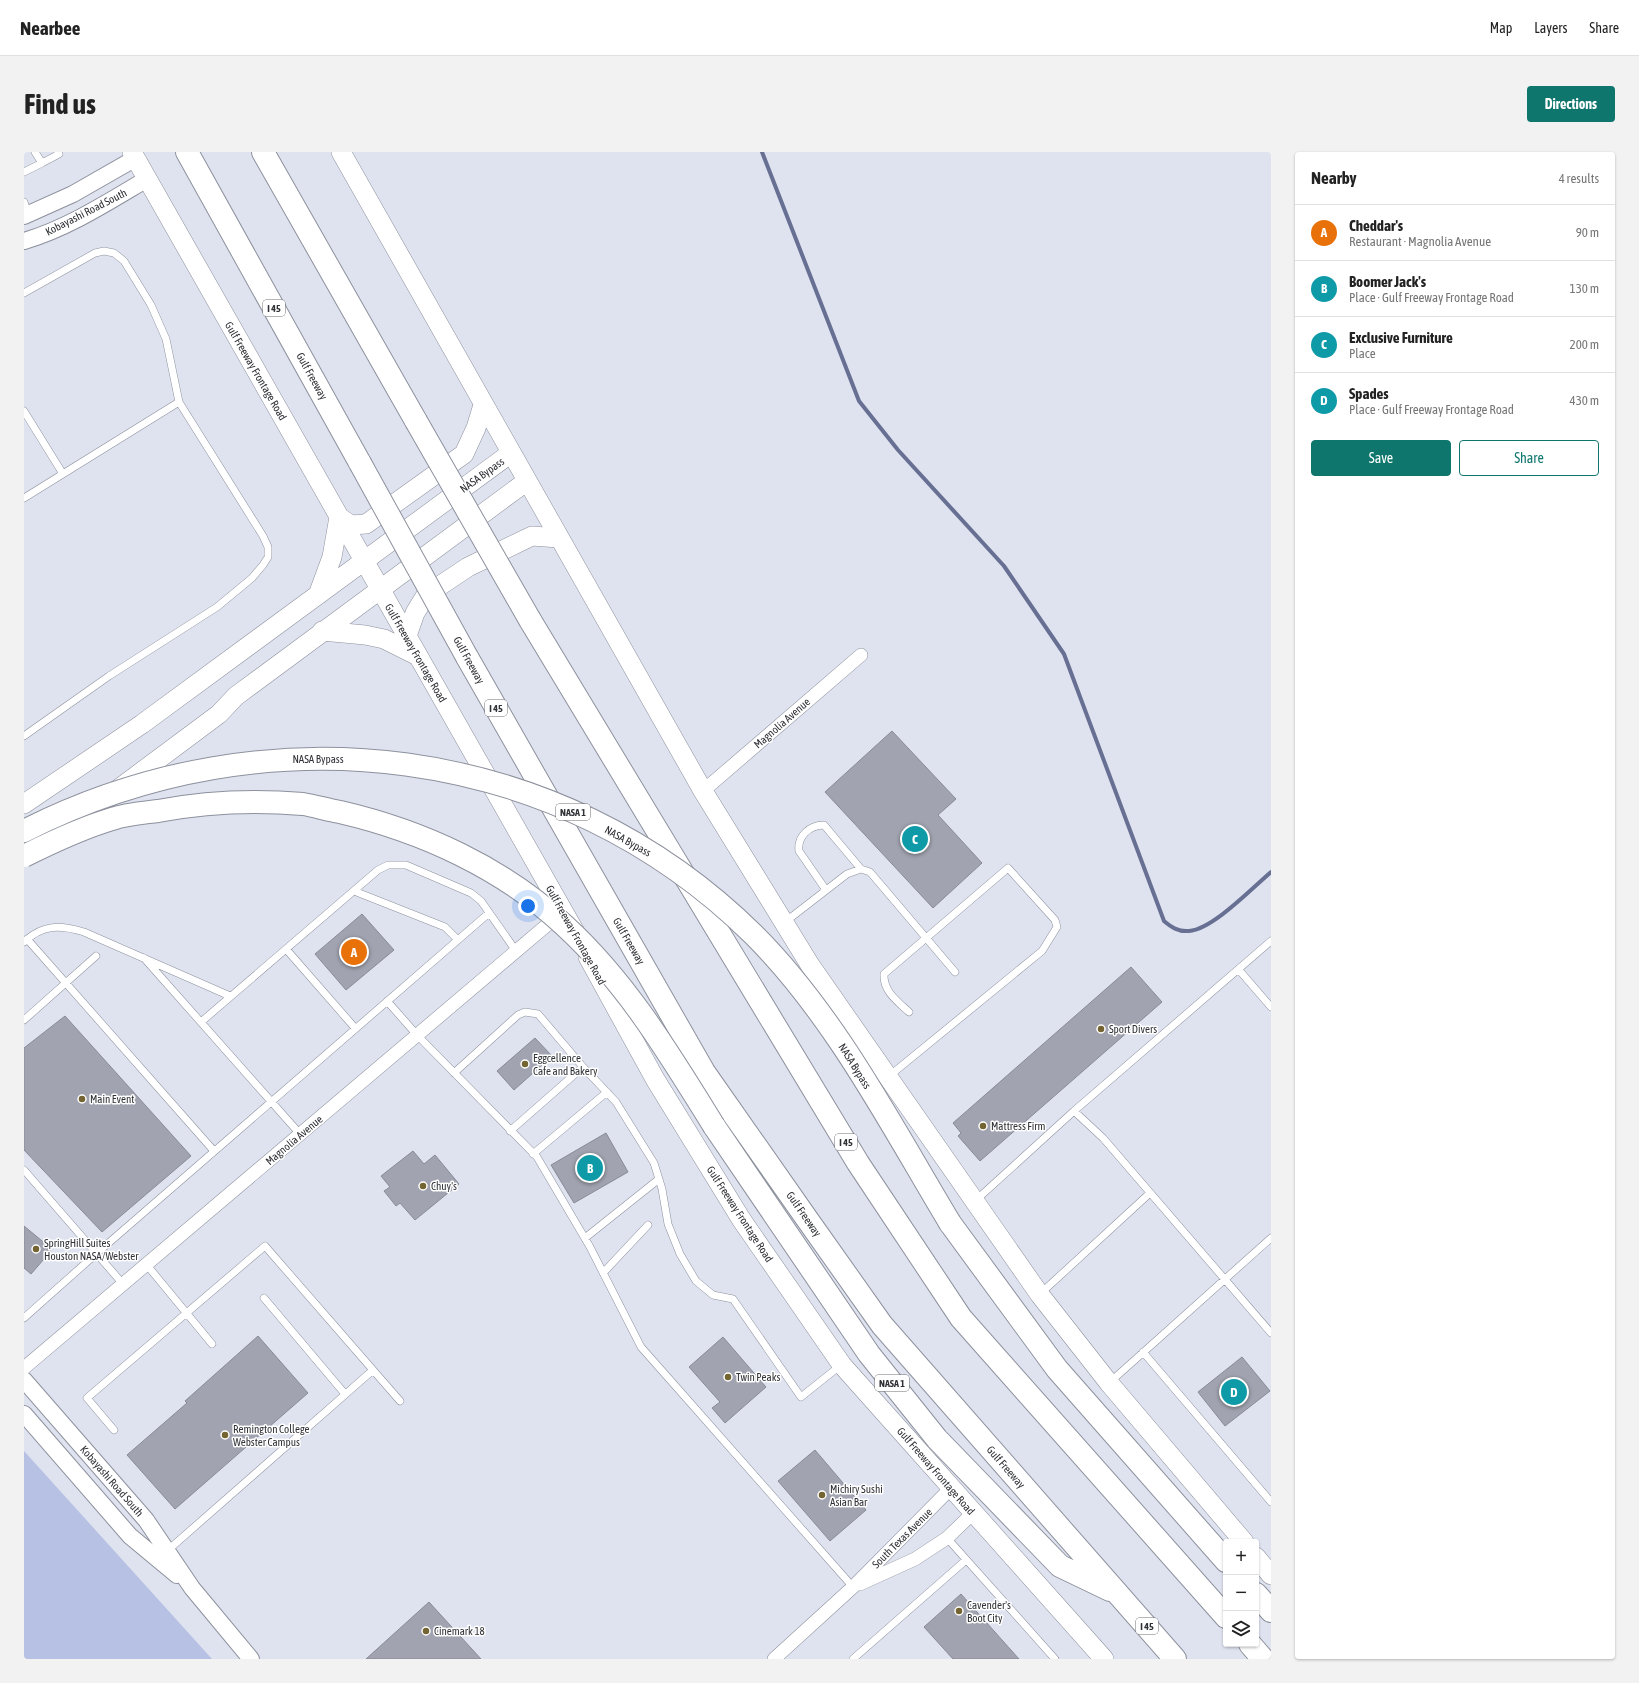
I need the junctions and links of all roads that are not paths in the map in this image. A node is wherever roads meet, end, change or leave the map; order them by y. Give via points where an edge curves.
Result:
1 (35, 152) edge
2 (58, 152) edge
3 (187, 152) edge
4 (263, 152) edge
5 (341, 152) edge
6 (134, 155) edge
7 (42, 163) junction
8 (24, 172) edge
9 (147, 179) junction
10 (25, 211) edge
11 (24, 241) edge
12 (24, 293) edge
13 (178, 402) junction
14 (483, 405) junction
15 (24, 411) edge
16 (511, 453) junction
17 (62, 474) junction
18 (527, 481) junction
19 (24, 498) edge
20 (339, 517) junction
21 (559, 538) junction
22 (364, 561) junction
23 (380, 589) junction
24 (318, 594) junction
25 (322, 631) junction
26 (407, 636) junction
27 (861, 655) dead end
28 (418, 656) junction
29 (24, 736) edge
30 (703, 791) junction
31 (24, 804) edge
32 (24, 831) edge
33 (24, 856) edge
34 (24, 867) edge
35 (861, 869) junction
36 (826, 890) junction
37 (354, 891) junction
38 (563, 911) junction
39 (490, 913) junction
40 (784, 923) junction
41 (926, 938) junction
42 (26, 940) edge
43 (458, 940) junction
44 (1271, 941) edge
45 (286, 949) junction
46 (516, 951) junction
47 (96, 956) dead end
48 (144, 958) junction
49 (1239, 970) junction
50 (955, 972) dead end
51 (66, 983) junction
52 (230, 996) junction
53 (387, 1001) junction
54 (1271, 1007) edge
55 (909, 1012) dead end
56 (24, 1020) edge
57 (200, 1022) junction
58 (355, 1028) junction
59 (417, 1035) junction
60 (583, 1067) junction
61 (454, 1073) junction
62 (888, 1077) junction
63 (607, 1092) junction
64 (271, 1101) junction
65 (1074, 1111) junction
66 (510, 1131) junction
67 (300, 1134) junction
68 (214, 1151) junction
69 (533, 1154) junction
70 (24, 1170) edge
71 (659, 1179) junction
72 (1150, 1193) junction
73 (974, 1201) junction
74 (648, 1225) dead end
75 (585, 1238) junction
76 (1271, 1238) edge
77 (96, 1253) junction
78 (146, 1264) junction
79 (603, 1273) junction
80 (1225, 1279) junction
81 (123, 1284) junction
82 (1040, 1294) junction
83 (264, 1298) dead end
84 (187, 1313) junction
85 (24, 1318) edge
86 (1271, 1333) edge
87 (212, 1344) dead end
88 (1143, 1352) junction
89 (842, 1365) junction
90 (24, 1368) edge
91 (373, 1370) junction
92 (24, 1380) edge
93 (1109, 1383) junction
94 (345, 1394) junction
95 (400, 1401) dead end
96 (24, 1414) edge
97 (114, 1430) dead end
98 (951, 1488) junction
99 (1271, 1502) edge
100 (973, 1513) junction
101 (947, 1538) junction
102 (1241, 1539) edge
103 (167, 1551) junction
104 (1223, 1558) edge
105 (966, 1560) junction
106 (1259, 1560) edge
107 (1271, 1574) edge
108 (853, 1587) junction
109 (192, 1588) junction
110 (1119, 1594) junction
111 (1259, 1597) edge
112 (1271, 1611) edge
113 (1223, 1614) edge
114 (1253, 1647) edge
115 (251, 1659) edge
116 (774, 1659) edge
117 (853, 1659) edge
118 (1055, 1659) edge
119 (1104, 1659) edge
120 (1175, 1659) edge
121 (1263, 1659) edge

1 - 7 lane
2 - 7 lane via 59,154
3 - 110 highway, Gulf Freeway / I 45, bridge via 467,657 704,1072 882,1325
4 - 113 highway, I 45, bridge via 530,620 858,1163 961,1318
5 - 14 main road
6 - 9 main road, Gulf Freeway Frontage Road
6 - 10 street, Kobayashi Road South via 72,194
7 - 8 lane
9 - 11 street, Kobayashi Road South via 84,216
9 - 20 main road, Gulf Freeway Frontage Road
12 - 13 lane via 95,253 114,253 124,261 151,305 166,339
13 - 17 lane
13 - 29 lane via 263,536 268,547 268,557 252,578 217,607 109,676
14 - 16 main road
14 - 20 main road via 464,454 366,524 351,525
15 - 17 lane
16 - 18 main road
16 - 22 main road, NASA Bypass
17 - 19 lane
18 - 21 main road
18 - 23 main road
20 - 22 main road, Gulf Freeway Frontage Road
20 - 24 main road via 332,558
21 - 26 main road via 532,536 468,567 426,595 415,613
21 - 30 main road
22 - 23 main road, Gulf Freeway Frontage Road
22 - 24 main road, NASA Bypass
23 - 25 main road
23 - 26 main road, Gulf Freeway Frontage Road
24 - 31 main road, NASA Bypass via 142,724
25 - 28 main road via 365,634 384,639
25 - 34 main road via 236,696 219,714 133,777
26 - 28 main road, Gulf Freeway Frontage Road
27 - 30 street, Magnolia Avenue
28 - 38 main road, Gulf Freeway Frontage Road
30 - 40 main road
32 - 104 highway, NASA Bypass / NASA 1, bridge via 88,802 158,779 224,766 293,758 367,760 446,771 523,792 561,807 634,843 666,863 728,910 784,967 831,1029 950,1223 1057,1369
33 - 110 highway, NASA 1, bridge via 57,839 114,818 193,804 256,802 305,805 365,818 418,836 476,862 522,890 565,926 603,965 637,1008 666,1047 714,1126 869,1354 937,1439 1060,1566
35 - 36 lane via 847,874
35 - 36 lane via 824,825 816,825 800,837 799,851
35 - 41 lane via 870,872
36 - 40 lane
37 - 39 lane via 378,870 388,865 406,865 471,893
37 - 43 lane via 445,927
37 - 45 lane
38 - 46 street, Magnolia Avenue
38 - 89 main road, Gulf Freeway Frontage Road via 655,1079 741,1219
39 - 43 lane
39 - 46 lane
40 - 62 main road
41 - 50 lane
41 - 55 lane via 884,974 887,991
41 - 62 lane via 1008,868 1055,920 1057,927 1042,951
42 - 48 lane via 42,929 71,928
42 - 51 lane
43 - 53 lane
44 - 49 lane
45 - 52 lane
45 - 58 lane
46 - 59 street, Magnolia Avenue
47 - 51 lane
48 - 52 lane
48 - 57 lane
49 - 54 lane
49 - 65 lane
51 - 56 lane
51 - 68 lane
52 - 57 lane
53 - 58 lane
53 - 59 lane
57 - 64 lane
58 - 64 lane
59 - 61 lane
59 - 67 street, Magnolia Avenue
60 - 61 lane via 538,1014 525,1012 518,1015
60 - 63 lane
60 - 66 lane
61 - 66 lane
62 - 73 main road
63 - 69 lane
63 - 71 lane via 654,1163
64 - 67 lane
64 - 68 lane
65 - 72 lane via 1103,1138
65 - 73 lane
66 - 69 lane
67 - 78 street, Magnolia Avenue
68 - 77 lane
69 - 75 lane via 545,1168
70 - 77 lane
71 - 75 lane
71 - 89 lane via 668,1224 680,1254 696,1281 713,1295 733,1300 802,1397
72 - 80 lane
72 - 82 lane
73 - 82 main road
74 - 79 lane
75 - 79 lane
76 - 80 lane
77 - 81 lane
77 - 85 lane
78 - 81 street, Magnolia Avenue
78 - 84 lane
79 - 108 lane via 641,1346
80 - 86 lane
80 - 88 lane
81 - 90 street, Magnolia Avenue
82 - 93 main road
83 - 94 lane
84 - 87 lane
84 - 91 lane via 265,1246
84 - 97 lane via 87,1398
88 - 93 lane
88 - 99 lane
89 - 98 main road, Gulf Freeway Frontage Road
91 - 94 lane
91 - 95 lane
92 - 103 street, Kobayashi Road South via 146,1520
93 - 102 main road
94 - 103 lane
96 - 109 street, Kobayashi Road South via 130,1536
98 - 100 main road, Gulf Freeway Frontage Road
98 - 108 street, South Texas Avenue
100 - 101 street, South Texas Avenue
100 - 119 main road, Gulf Freeway Frontage Road
101 - 105 lane
101 - 108 street, South Texas Avenue via 915,1559
103 - 109 street, Kobayashi Road South
105 - 117 lane
105 - 118 lane
106 - 107 main road
108 - 116 street, South Texas Avenue
109 - 115 street, Kobayashi Road South
110 - 120 highway, Gulf Freeway / I 45
111 - 112 highway
114 - 121 highway

